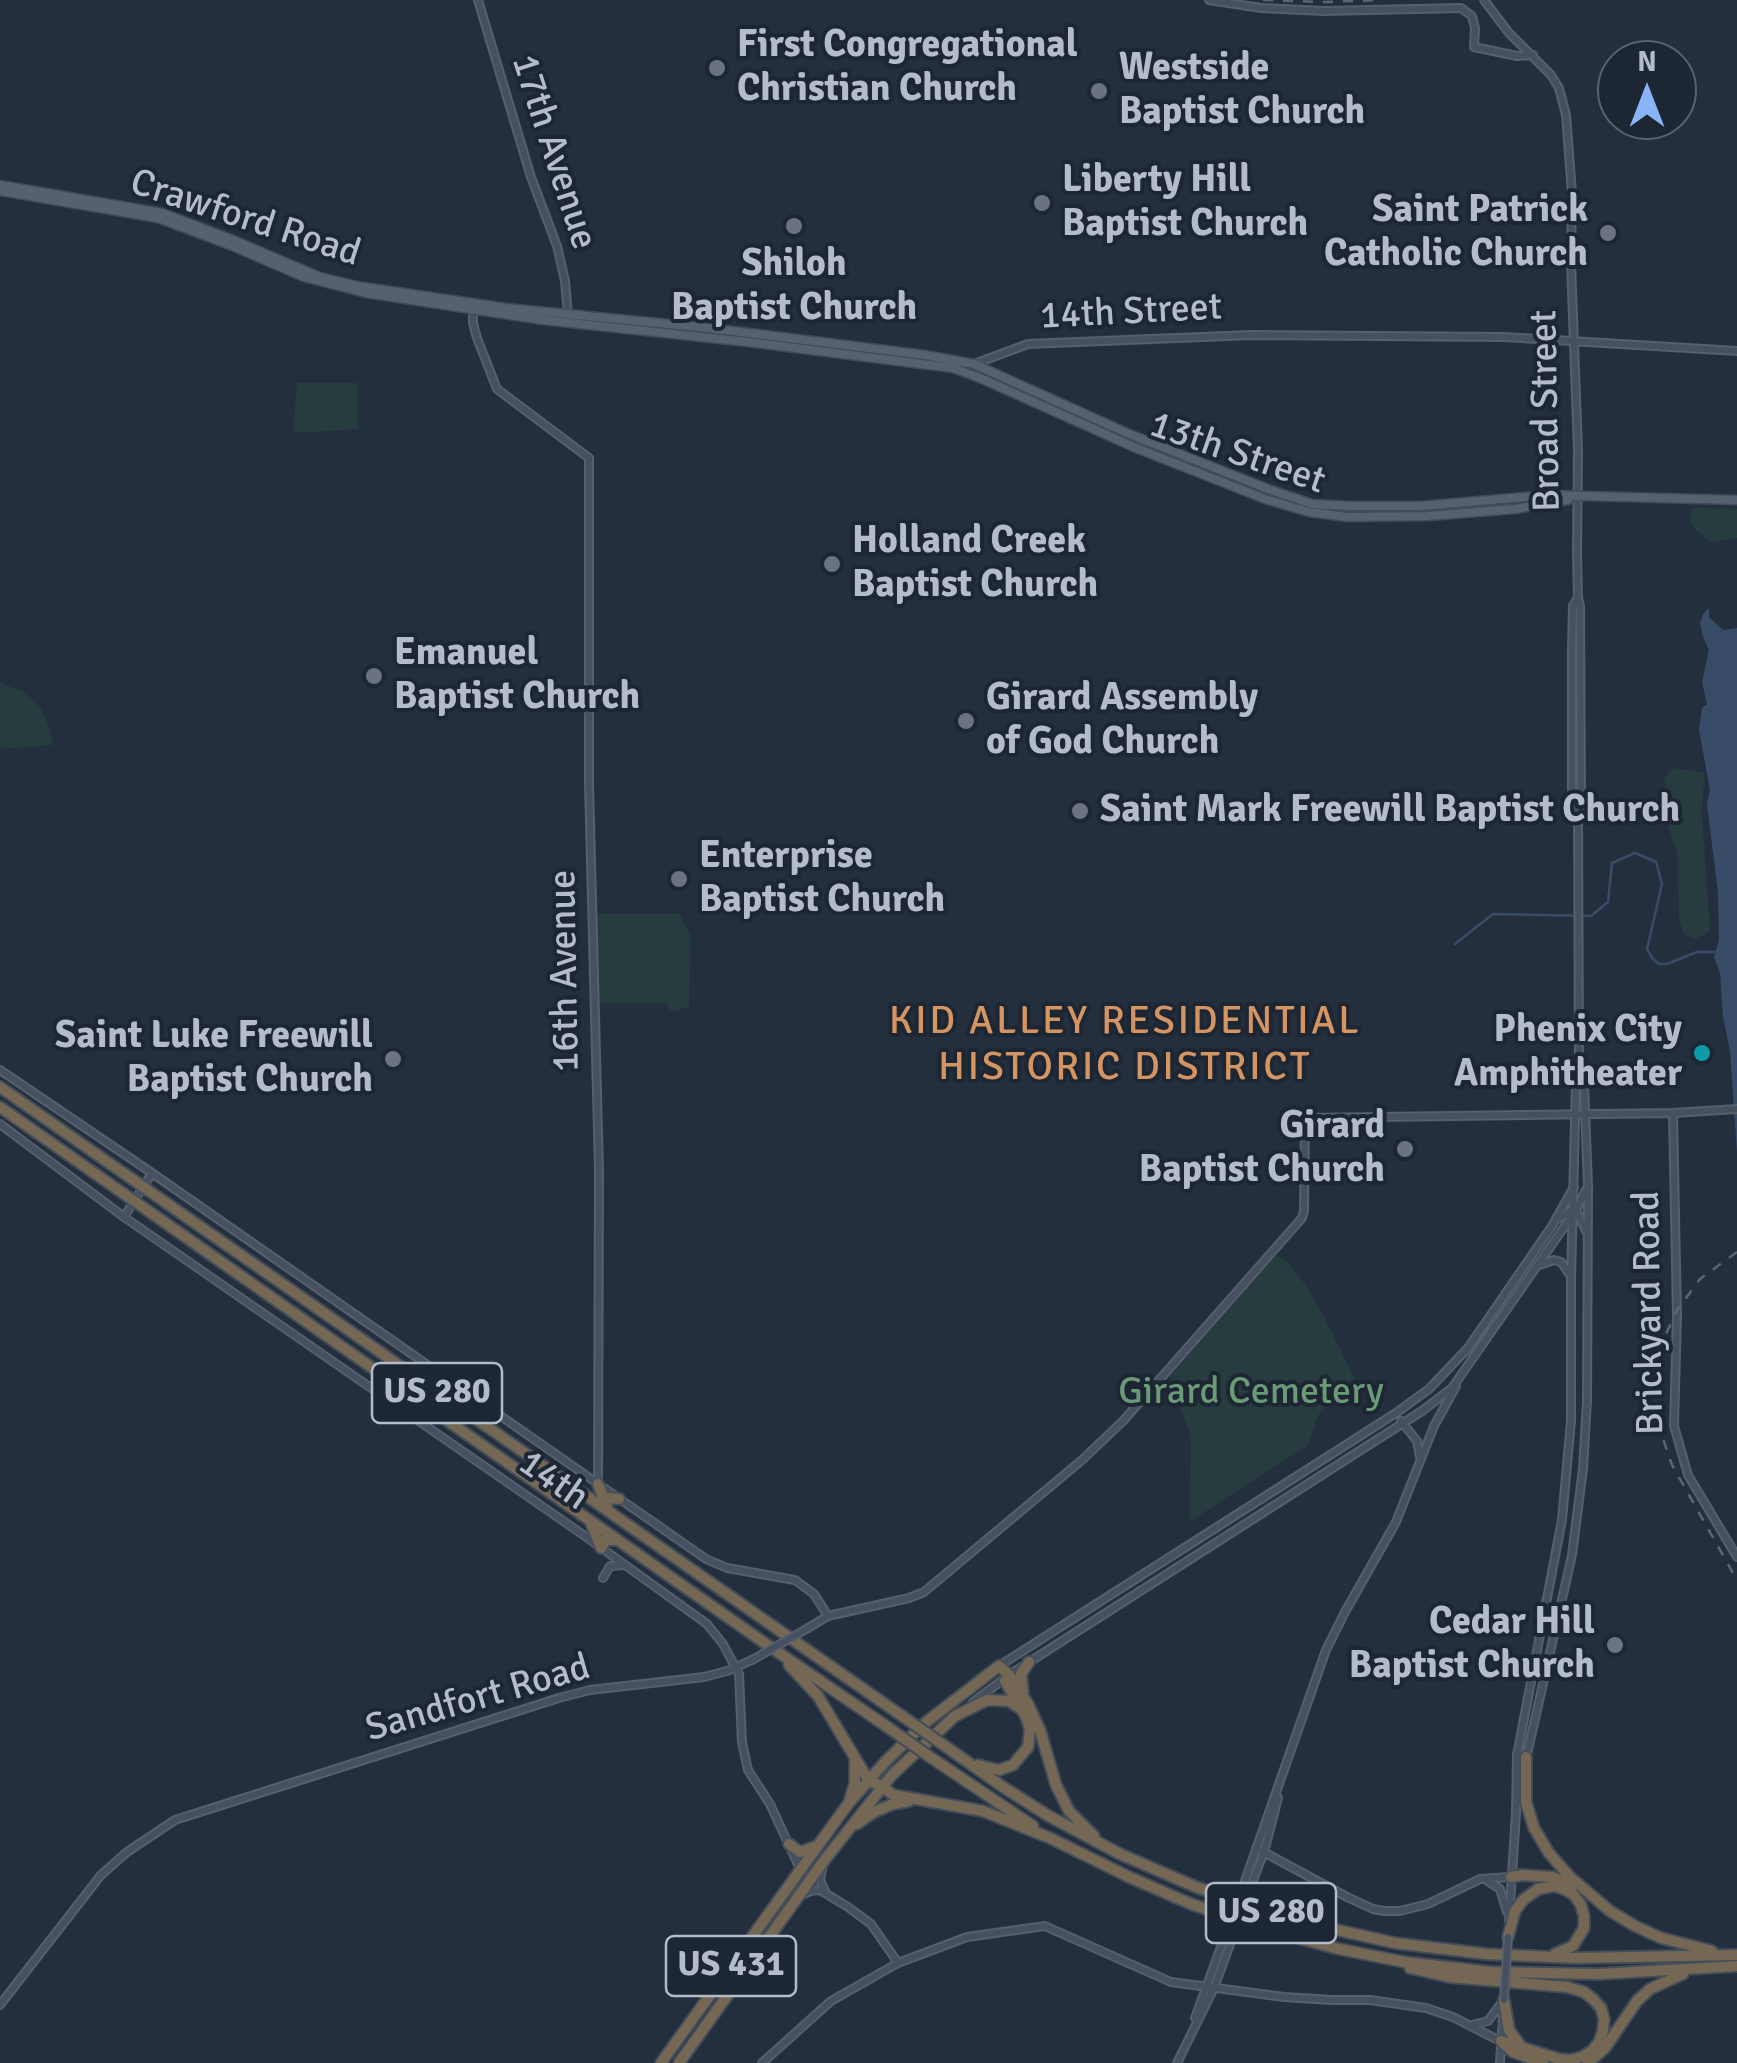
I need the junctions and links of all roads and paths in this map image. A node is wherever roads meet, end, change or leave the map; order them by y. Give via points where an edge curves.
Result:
1 (478, 0) edge
2 (1209, 0) edge
3 (1484, 0) edge
4 (1533, 55) junction
5 (0, 188) edge
6 (473, 307) junction
7 (568, 318) junction
8 (1574, 339) junction
9 (1737, 351) edge
10 (974, 364) junction
11 (1578, 498) junction
12 (1737, 500) edge
13 (1579, 1062) junction
14 (0, 1070) edge
15 (0, 1086) edge
16 (0, 1107) edge
17 (1737, 1108) edge
18 (1673, 1113) junction
19 (1575, 1114) junction
20 (1586, 1114) junction
21 (0, 1124) edge
22 (152, 1172) junction
23 (1574, 1186) junction
24 (1588, 1186) junction
25 (143, 1188) junction
26 (135, 1202) junction
27 (1574, 1211) junction
28 (124, 1216) junction
29 (1552, 1226) junction
30 (1588, 1236) junction
31 (1523, 1268) junction
32 (1533, 1271) junction
33 (1571, 1278) junction
34 (1464, 1372) junction
35 (1396, 1413) junction
36 (1403, 1423) junction
37 (598, 1459) junction
38 (575, 1468) junction
39 (1419, 1468) junction
40 (598, 1484) junction
41 (581, 1493) junction
42 (619, 1498) junction
43 (607, 1509) junction
44 (589, 1520) junction
45 (618, 1540) junction
46 (601, 1548) junction
47 (1737, 1556) edge
48 (627, 1566) junction
49 (602, 1578) dead end
50 (828, 1616) junction
51 (766, 1644) junction
52 (1028, 1662) junction
53 (999, 1666) junction
54 (737, 1667) junction
55 (1006, 1677) junction
56 (1024, 1698) junction
57 (1024, 1712) junction
58 (955, 1716) junction
59 (1526, 1757) junction
60 (962, 1759) junction
61 (855, 1760) junction
62 (869, 1780) junction
63 (882, 1786) junction
64 (917, 1800) junction
65 (848, 1804) junction
66 (1516, 1812) junction
67 (848, 1830) junction
68 (1050, 1838) junction
69 (789, 1844) junction
70 (819, 1844) junction
71 (1107, 1847) junction
72 (1260, 1850) junction
73 (1281, 1861) junction
74 (823, 1862) junction
75 (1257, 1868) junction
76 (800, 1870) junction
77 (1511, 1877) junction
78 (1484, 1878) junction
79 (1248, 1882) junction
80 (1554, 1886) junction
81 (826, 1892) junction
82 (1588, 1894) junction
83 (798, 1898) junction
84 (1509, 1918) junction
85 (1508, 1937) junction
86 (1361, 1954) junction
87 (1534, 1957) junction
88 (1735, 1958) edge
89 (898, 1962) junction
90 (1713, 1968) junction
91 (1210, 1987) junction
92 (1504, 2000) junction
93 (0, 2006) edge
94 (1470, 2025) junction
95 (1501, 2041) junction
96 (1521, 2046) junction
97 (662, 2063) edge
98 (679, 2063) edge
99 (762, 2063) edge
100 (1177, 2063) edge
101 (1500, 2063) edge
102 (1544, 2063) edge
103 (1588, 2063) edge

1 - 7 street, 17th Avenue via 557,246
2 - 4 street via 1290,10 1461,8 1474,22 1474,47
3 - 4 street, Broad Street
4 - 8 street, Broad Street via 1559,88 1568,126
5 - 6 main road, Crawford Road via 158,218 338,288
6 - 7 main road
6 - 37 street, 16th Avenue via 477,338 498,389 589,458
7 - 10 main road via 709,328
7 - 11 main road, 13th Street via 953,368 1136,448 1309,512 1428,516
8 - 9 street, 14th Street
8 - 10 street, 14th Street via 1266,334 1040,343
8 - 11 street, Broad Street
10 - 11 main road, 13th Street via 1127,433 1312,504
11 - 12 main road, 13th Street
11 - 13 street, Broad Street via 1572,801 1578,814
13 - 19 street
13 - 20 street
14 - 22 street
15 - 25 highway, US 280
16 - 26 highway, US 280
17 - 18 street
18 - 20 street
18 - 47 street, Brickyard Road via 1674,1426 1688,1475
19 - 20 street
19 - 23 street
19 - 50 street, Sandfort Road via 1305,1118 1304,1211 1296,1226 1131,1413 924,1592
20 - 24 street
21 - 28 street, 14th
22 - 25 street
22 - 38 street
23 - 27 street
23 - 29 street
24 - 27 street
24 - 30 street
25 - 26 street
25 - 41 highway, US 280
26 - 28 street
26 - 44 highway, US 280
27 - 29 street
27 - 30 street
27 - 32 street
27 - 33 street
28 - 46 street, 14th
29 - 31 street
30 - 59 street via 1588,1400 1578,1521
31 - 32 street
31 - 35 street via 1461,1357
32 - 33 street via 1554,1260
32 - 34 street
33 - 66 street via 1571,1421 1562,1520 1517,1755
34 - 36 street
34 - 39 street
35 - 36 street
35 - 53 street
36 - 39 street via 1418,1441
36 - 52 street
37 - 38 street via 588,1469
37 - 40 street, 16th Avenue
38 - 40 street
39 - 72 street via 1326,1650
40 - 41 highway via 592,1494
40 - 42 street
40 - 43 highway
41 - 43 highway, US 280
42 - 43 highway via 609,1498
42 - 50 street via 716,1564 800,1583
43 - 60 highway, US 280, bridge
44 - 45 highway, US 280
44 - 46 highway
45 - 46 highway via 606,1540
45 - 51 highway, US 280
46 - 48 street, 14th
48 - 49 street via 610,1566
48 - 54 street, 14th via 707,1624
50 - 54 street, Sandfort Road, bridge
51 - 61 highway via 811,1687
51 - 68 highway, US 280, bridge
52 - 55 street
52 - 56 highway via 1020,1677
53 - 55 highway
53 - 62 highway via 925,1723
54 - 69 street, 14th via 744,1759
54 - 93 street, Sandfort Road via 704,1678 559,1698 176,1820 101,1874
55 - 56 highway
55 - 57 highway
55 - 58 street
56 - 71 highway via 1069,1811
57 - 58 highway, US 431 via 993,1698
57 - 60 highway via 1030,1740 1013,1765 999,1770
58 - 63 highway, US 431
59 - 66 street
59 - 82 highway via 1526,1802 1534,1828
60 - 71 highway, US 280
61 - 62 highway
61 - 65 highway, US 431
62 - 63 highway
62 - 65 highway
63 - 64 highway
63 - 67 highway, US 431
64 - 67 highway via 885,1807
64 - 68 highway via 983,1812
65 - 70 highway, US 431
66 - 77 street
67 - 74 highway, US 431
68 - 86 highway, US 280 via 1191,1904
69 - 70 highway via 803,1852
69 - 76 street, 14th
70 - 76 highway, US 431
71 - 87 highway, US 280 via 1196,1887 1306,1924 1415,1946
72 - 73 street
72 - 75 street
72 - 79 street
73 - 75 street
73 - 78 street via 1389,1912 1428,1904
74 - 81 street
74 - 83 highway, US 431
75 - 79 street
76 - 83 highway
76 - 97 highway, US 431
77 - 78 street
77 - 80 highway
77 - 82 highway via 1552,1877
77 - 84 street
78 - 84 street via 1500,1888
79 - 91 street, bridge
80 - 85 highway via 1523,1900
80 - 87 highway via 1581,1904 1584,1928 1573,1946
81 - 83 street
81 - 89 street via 871,1924
82 - 88 highway via 1662,1938
83 - 98 highway, US 431
84 - 85 street
85 - 92 street, bridge
86 - 90 highway, US 280 via 1525,1974
86 - 96 highway via 1449,1977 1567,1987 1600,2008 1599,2042 1582,2057 1558,2059
87 - 88 highway, US 280
88 - 90 highway, US 280
89 - 91 street via 967,1937 1045,1926 1166,1980
89 - 99 street via 831,2001
90 - 103 highway via 1650,1988
91 - 94 street via 1398,2003
91 - 100 street
92 - 94 street via 1488,2021
92 - 95 street
92 - 96 highway via 1509,2030
94 - 95 street
95 - 96 highway
95 - 101 street
95 - 102 highway

